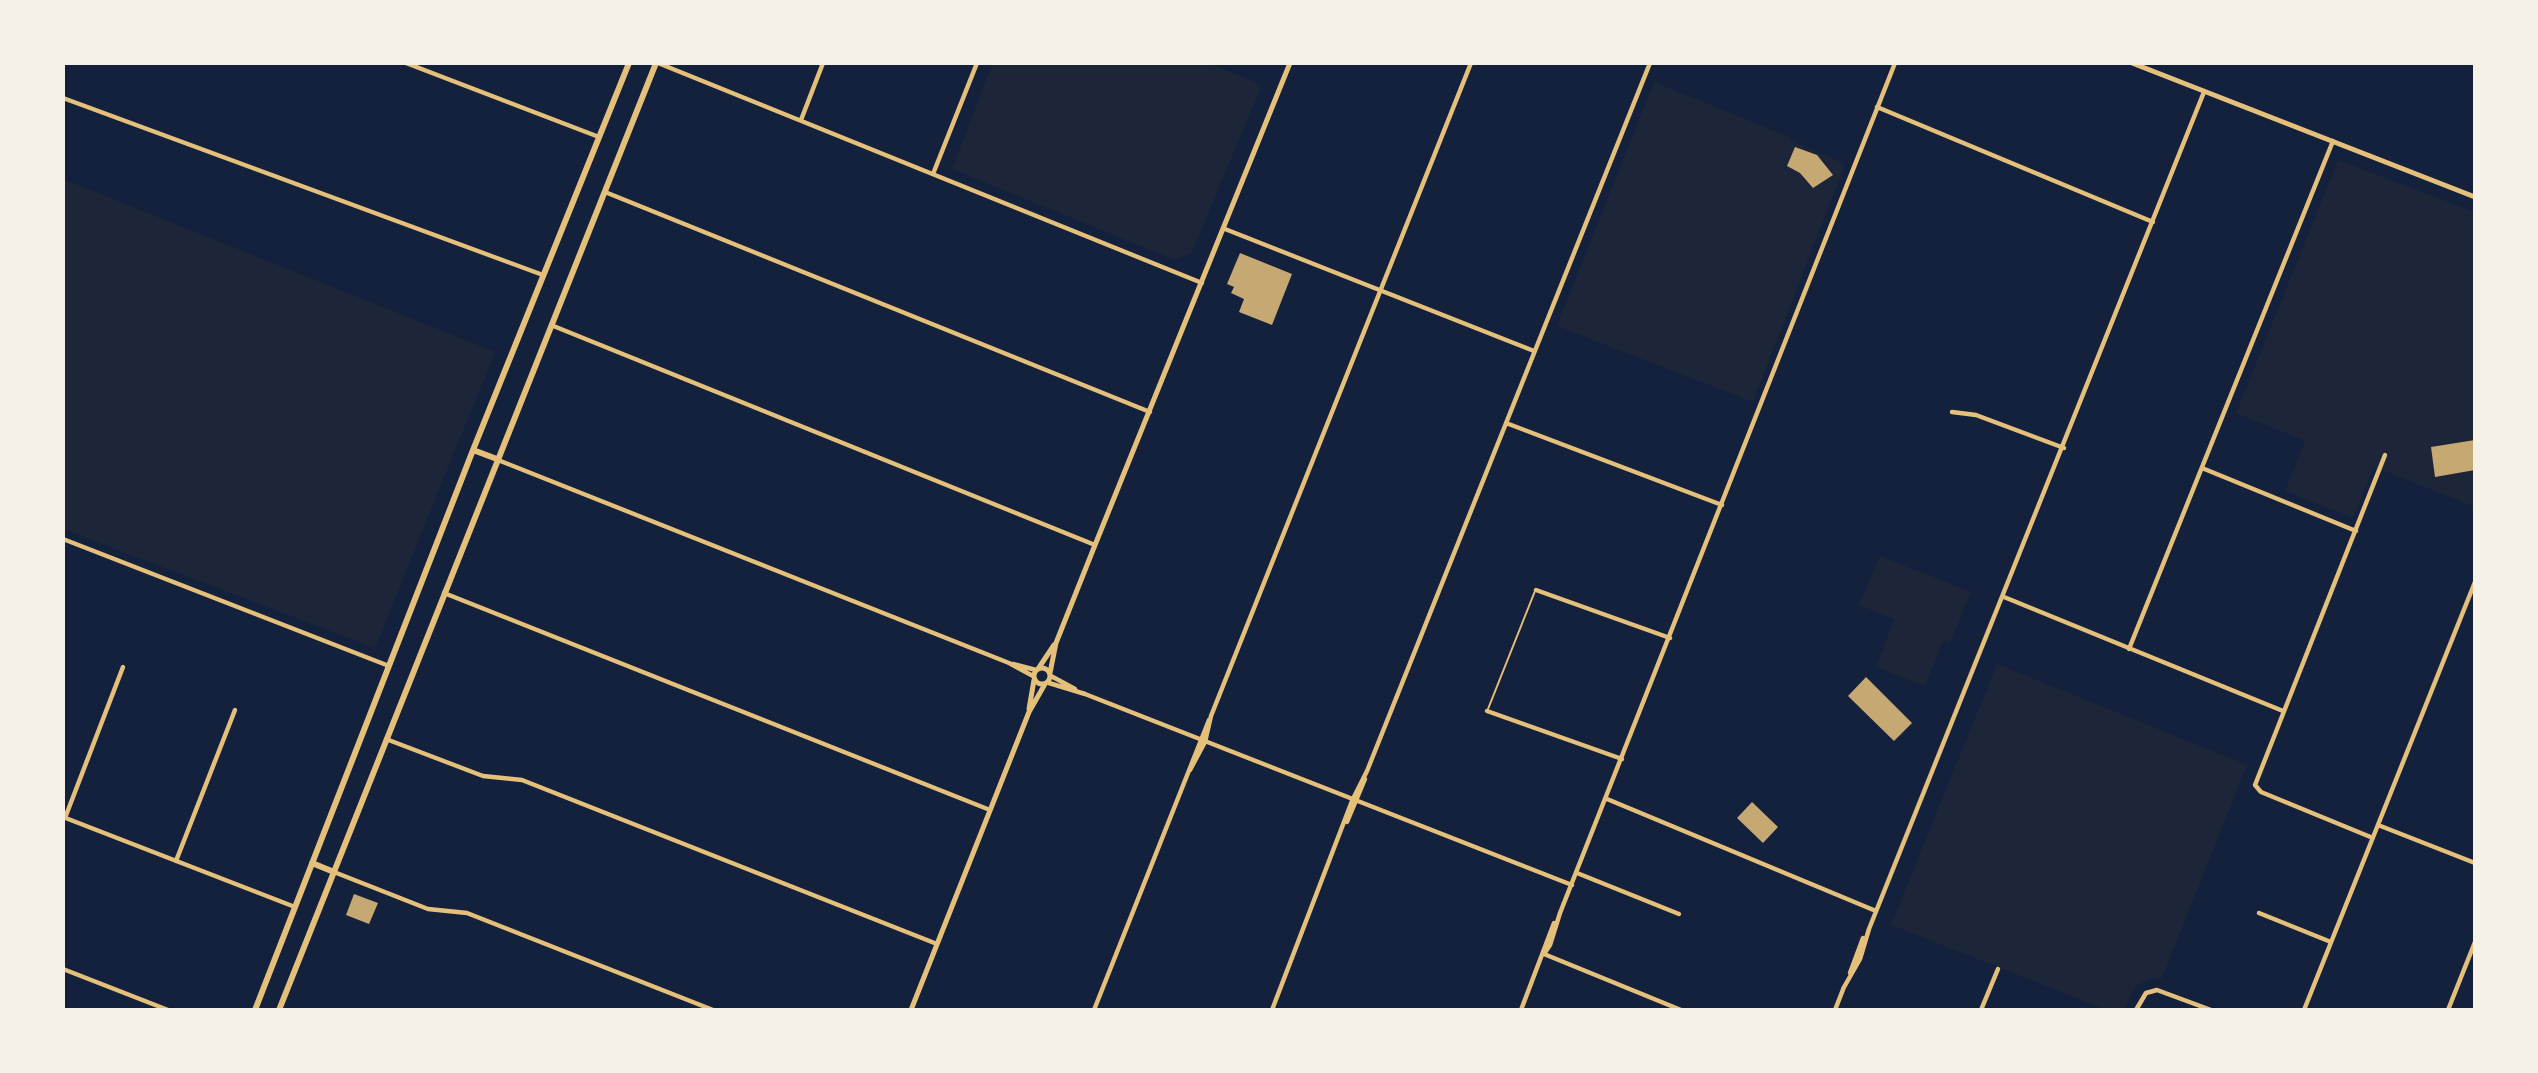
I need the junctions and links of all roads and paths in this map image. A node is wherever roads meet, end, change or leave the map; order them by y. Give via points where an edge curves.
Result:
1 (407, 63) edge
2 (629, 63) edge
3 (657, 63) edge
4 (823, 63) edge
5 (977, 63) edge
6 (1290, 63) edge
7 (1471, 63) edge
8 (1650, 63) edge
9 (1895, 63) edge
10 (2132, 63) edge
11 (2149, 66) edge
12 (2204, 92) junction
13 (63, 98) edge
14 (1877, 107) junction
15 (801, 120) junction
16 (600, 136) junction
17 (2333, 142) junction
18 (933, 174) junction
19 (605, 192) junction
20 (2475, 197) edge
21 (2153, 222) junction
22 (1225, 229) junction
23 (543, 275) junction
24 (1203, 283) junction
25 (1381, 290) junction
26 (551, 326) junction
27 (1534, 351) junction
28 (1150, 412) junction
29 (1952, 412) dead end
30 (1506, 423) junction
31 (2063, 448) junction
32 (473, 450) junction
33 (2385, 455) dead end
34 (497, 459) junction
35 (2202, 468) junction
36 (1722, 505) junction
37 (2356, 531) junction
38 (63, 538) edge
39 (1095, 545) junction
40 (2475, 582) edge
41 (1536, 590) joint
42 (444, 593) junction
43 (2004, 597) junction
44 (1670, 638) junction
45 (1056, 643) junction
46 (2129, 649) junction
47 (388, 666) junction
48 (123, 667) dead end
49 (1035, 673) junction
50 (1049, 679) junction
51 (235, 710) dead end
52 (1487, 711) joint
53 (2283, 711) junction
54 (1029, 712) junction
55 (386, 739) junction
56 (1202, 741) junction
57 (1622, 759) junction
58 (1607, 799) junction
59 (1355, 802) junction
60 (989, 810) junction
61 (64, 817) edge
62 (2378, 825) junction
63 (2373, 838) junction
64 (176, 861) junction
65 (312, 863) junction
66 (2475, 863) edge
67 (334, 872) junction
68 (1577, 873) junction
69 (1572, 885) junction
70 (295, 907) junction
71 (1876, 911) junction
72 (2259, 913) dead end
73 (1679, 914) dead end
74 (2331, 942) junction
75 (2475, 942) edge
76 (937, 944) junction
77 (1544, 954) junction
78 (1998, 969) dead end
79 (63, 970) edge
80 (168, 1010) edge
81 (255, 1010) edge
82 (279, 1010) edge
83 (713, 1010) edge
84 (911, 1010) edge
85 (1094, 1010) edge
86 (1272, 1010) edge
87 (1521, 1010) edge
88 (1681, 1010) edge
89 (1835, 1010) edge
90 (1981, 1010) edge
91 (2136, 1010) edge
92 (2211, 1010) edge
93 (2304, 1010) edge
94 (2448, 1010) edge

1 - 16 street
2 - 16 main road
3 - 15 street
3 - 19 main road
4 - 15 street
5 - 18 street
6 - 22 street
7 - 25 street
8 - 27 street
9 - 14 street
10 - 11 street
11 - 12 street
12 - 17 street
12 - 21 street
13 - 23 street
14 - 21 street
14 - 36 street
15 - 18 street
16 - 23 main road
17 - 20 street
17 - 35 street
18 - 24 street
19 - 26 main road
19 - 28 street
21 - 31 street
22 - 24 street
22 - 25 street
23 - 32 main road
24 - 28 street
25 - 27 street
25 - 56 street
26 - 34 main road
26 - 39 street
27 - 30 street
28 - 39 street
29 - 31 street via 1976,415
30 - 36 street
30 - 59 street
31 - 43 street
32 - 34 main road
32 - 47 main road
33 - 37 street
34 - 42 main road
34 - 49 street
35 - 37 street
35 - 46 street
36 - 44 street
37 - 53 street
38 - 47 street
39 - 45 street
40 - 62 street
41 - 44 street
41 - 52 lane
42 - 55 main road
42 - 60 street
43 - 46 street
43 - 71 street
44 - 57 street
45 - 49 street
45 - 50 street
46 - 53 street
47 - 65 main road
48 - 61 street
49 - 50 street
49 - 50 street
49 - 54 street
50 - 54 street
50 - 56 street
51 - 64 street
52 - 57 street
53 - 63 street via 2258,774 2257,789
54 - 60 street
55 - 67 main road
55 - 76 street via 483,776 522,780
56 - 59 street
56 - 85 street
57 - 58 street
58 - 68 street
58 - 71 street
59 - 69 street
59 - 86 street
60 - 76 street
61 - 64 street
62 - 63 street
62 - 66 street
63 - 74 street
64 - 70 street
65 - 67 main road
65 - 70 main road
67 - 82 main road
67 - 83 street via 428,909 472,915
68 - 69 street
68 - 73 street
69 - 77 street
70 - 81 main road
71 - 89 street
72 - 74 street
74 - 93 street
75 - 94 street
76 - 84 street
77 - 87 street
77 - 88 street
78 - 90 street
79 - 80 street
91 - 92 street via 2141,998 2152,990

